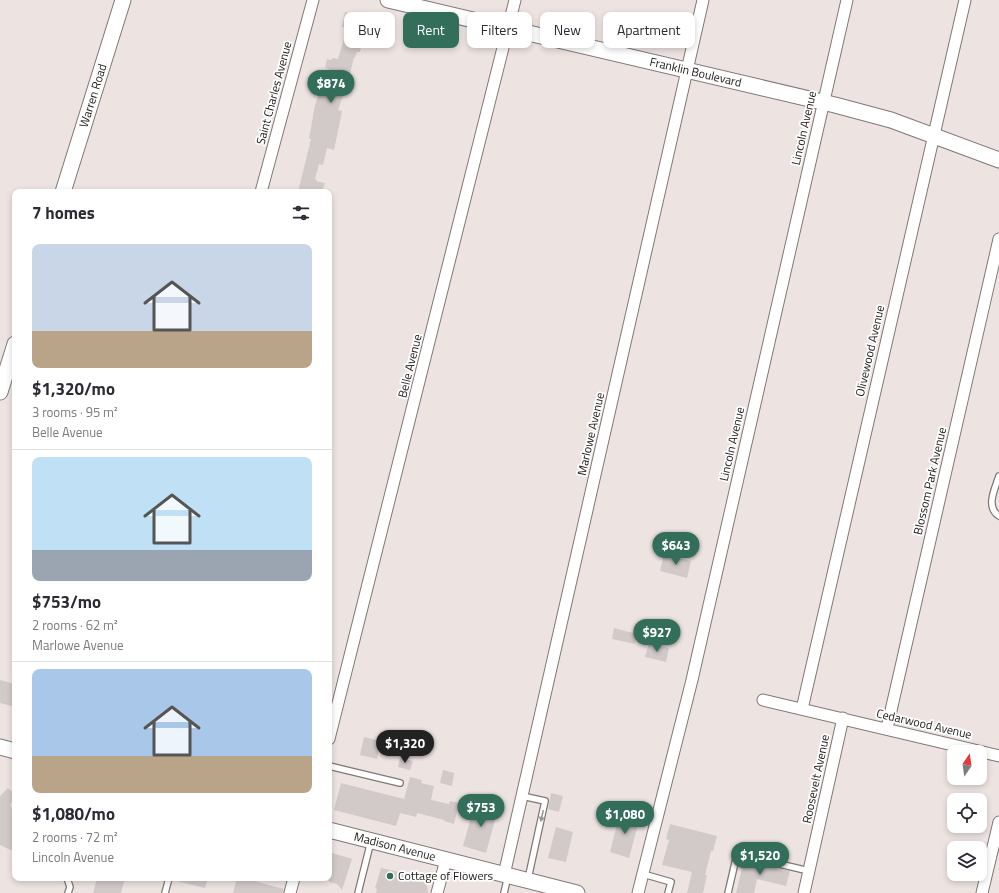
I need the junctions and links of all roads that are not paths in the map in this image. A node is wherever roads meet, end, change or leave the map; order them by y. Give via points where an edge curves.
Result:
1 (123, 0) edge
2 (313, 0) edge
3 (388, 0) edge
4 (515, 0) edge
5 (703, 0) edge
6 (847, 0) edge
7 (965, 0) edge
8 (512, 12) edge
9 (467, 19) edge
10 (532, 35) edge
11 (503, 48) edge
12 (688, 71) junction
13 (823, 103) junction
14 (933, 135) junction
15 (999, 160) edge
16 (64, 189) edge
17 (262, 189) edge
18 (999, 239) edge
19 (12, 350) edge
20 (3, 370) edge
21 (0, 392) edge
22 (999, 476) edge
23 (999, 516) edge
24 (763, 700) dead end
25 (802, 709) junction
26 (843, 718) junction
27 (332, 726) edge
28 (887, 728) junction
29 (0, 747) edge
30 (12, 750) edge
31 (999, 756) edge
32 (332, 767) edge
33 (400, 783) dead end
34 (522, 796) junction
35 (999, 822) edge
36 (332, 831) edge
37 (371, 841) junction
38 (446, 860) junction
39 (809, 871) junction
40 (643, 874) junction
41 (506, 875) junction
42 (68, 881) edge
43 (168, 881) edge
44 (293, 881) edge
45 (528, 881) junction
46 (68, 893) edge
47 (165, 893) edge
48 (290, 893) edge
49 (358, 893) edge
50 (437, 893) edge
51 (504, 893) edge
52 (577, 893) edge
53 (638, 893) edge
54 (668, 893) edge
55 (728, 893) edge
56 (804, 893) edge
57 (982, 893) edge

1 - 16 street, Warren Road
2 - 17 street, Saint Charles Avenue
3 - 9 street, Franklin Boulevard
4 - 8 street, Belle Avenue
5 - 12 street, Marlowe Avenue
6 - 13 street, Lincoln Avenue
7 - 14 street, Olivewood Avenue
10 - 12 street, Franklin Boulevard
11 - 27 street, Belle Avenue
12 - 13 street, Franklin Boulevard
12 - 34 street, Marlowe Avenue
13 - 14 street, Franklin Boulevard via 891,120
13 - 40 street, Lincoln Avenue via 693,672
14 - 15 street, Franklin Boulevard
14 - 25 street, Olivewood Avenue
18 - 28 street, Blossom Park Avenue
19 - 20 street
20 - 21 street
22 - 23 lane via 991,507
24 - 25 street
25 - 26 street
26 - 28 street, Cedarwood Avenue
26 - 39 street, Roosevelt Avenue
28 - 31 street, Cedarwood Avenue
29 - 30 street
32 - 33 lane
34 - 41 street, Marlowe Avenue
34 -> 45 lane via 546,801
35 - 57 street
36 - 37 street, Madison Avenue
37 - 38 street, Madison Avenue
37 - 49 lane
38 - 41 street, Madison Avenue
38 - 50 street
39 - 55 lane via 737,854
39 - 56 street, Roosevelt Avenue
40 - 53 street, Lincoln Avenue
40 - 54 lane via 671,882
41 - 45 street, Madison Avenue
41 - 51 lane
42 - 46 lane
43 - 47 lane
44 - 48 street
45 - 52 street, Madison Avenue

